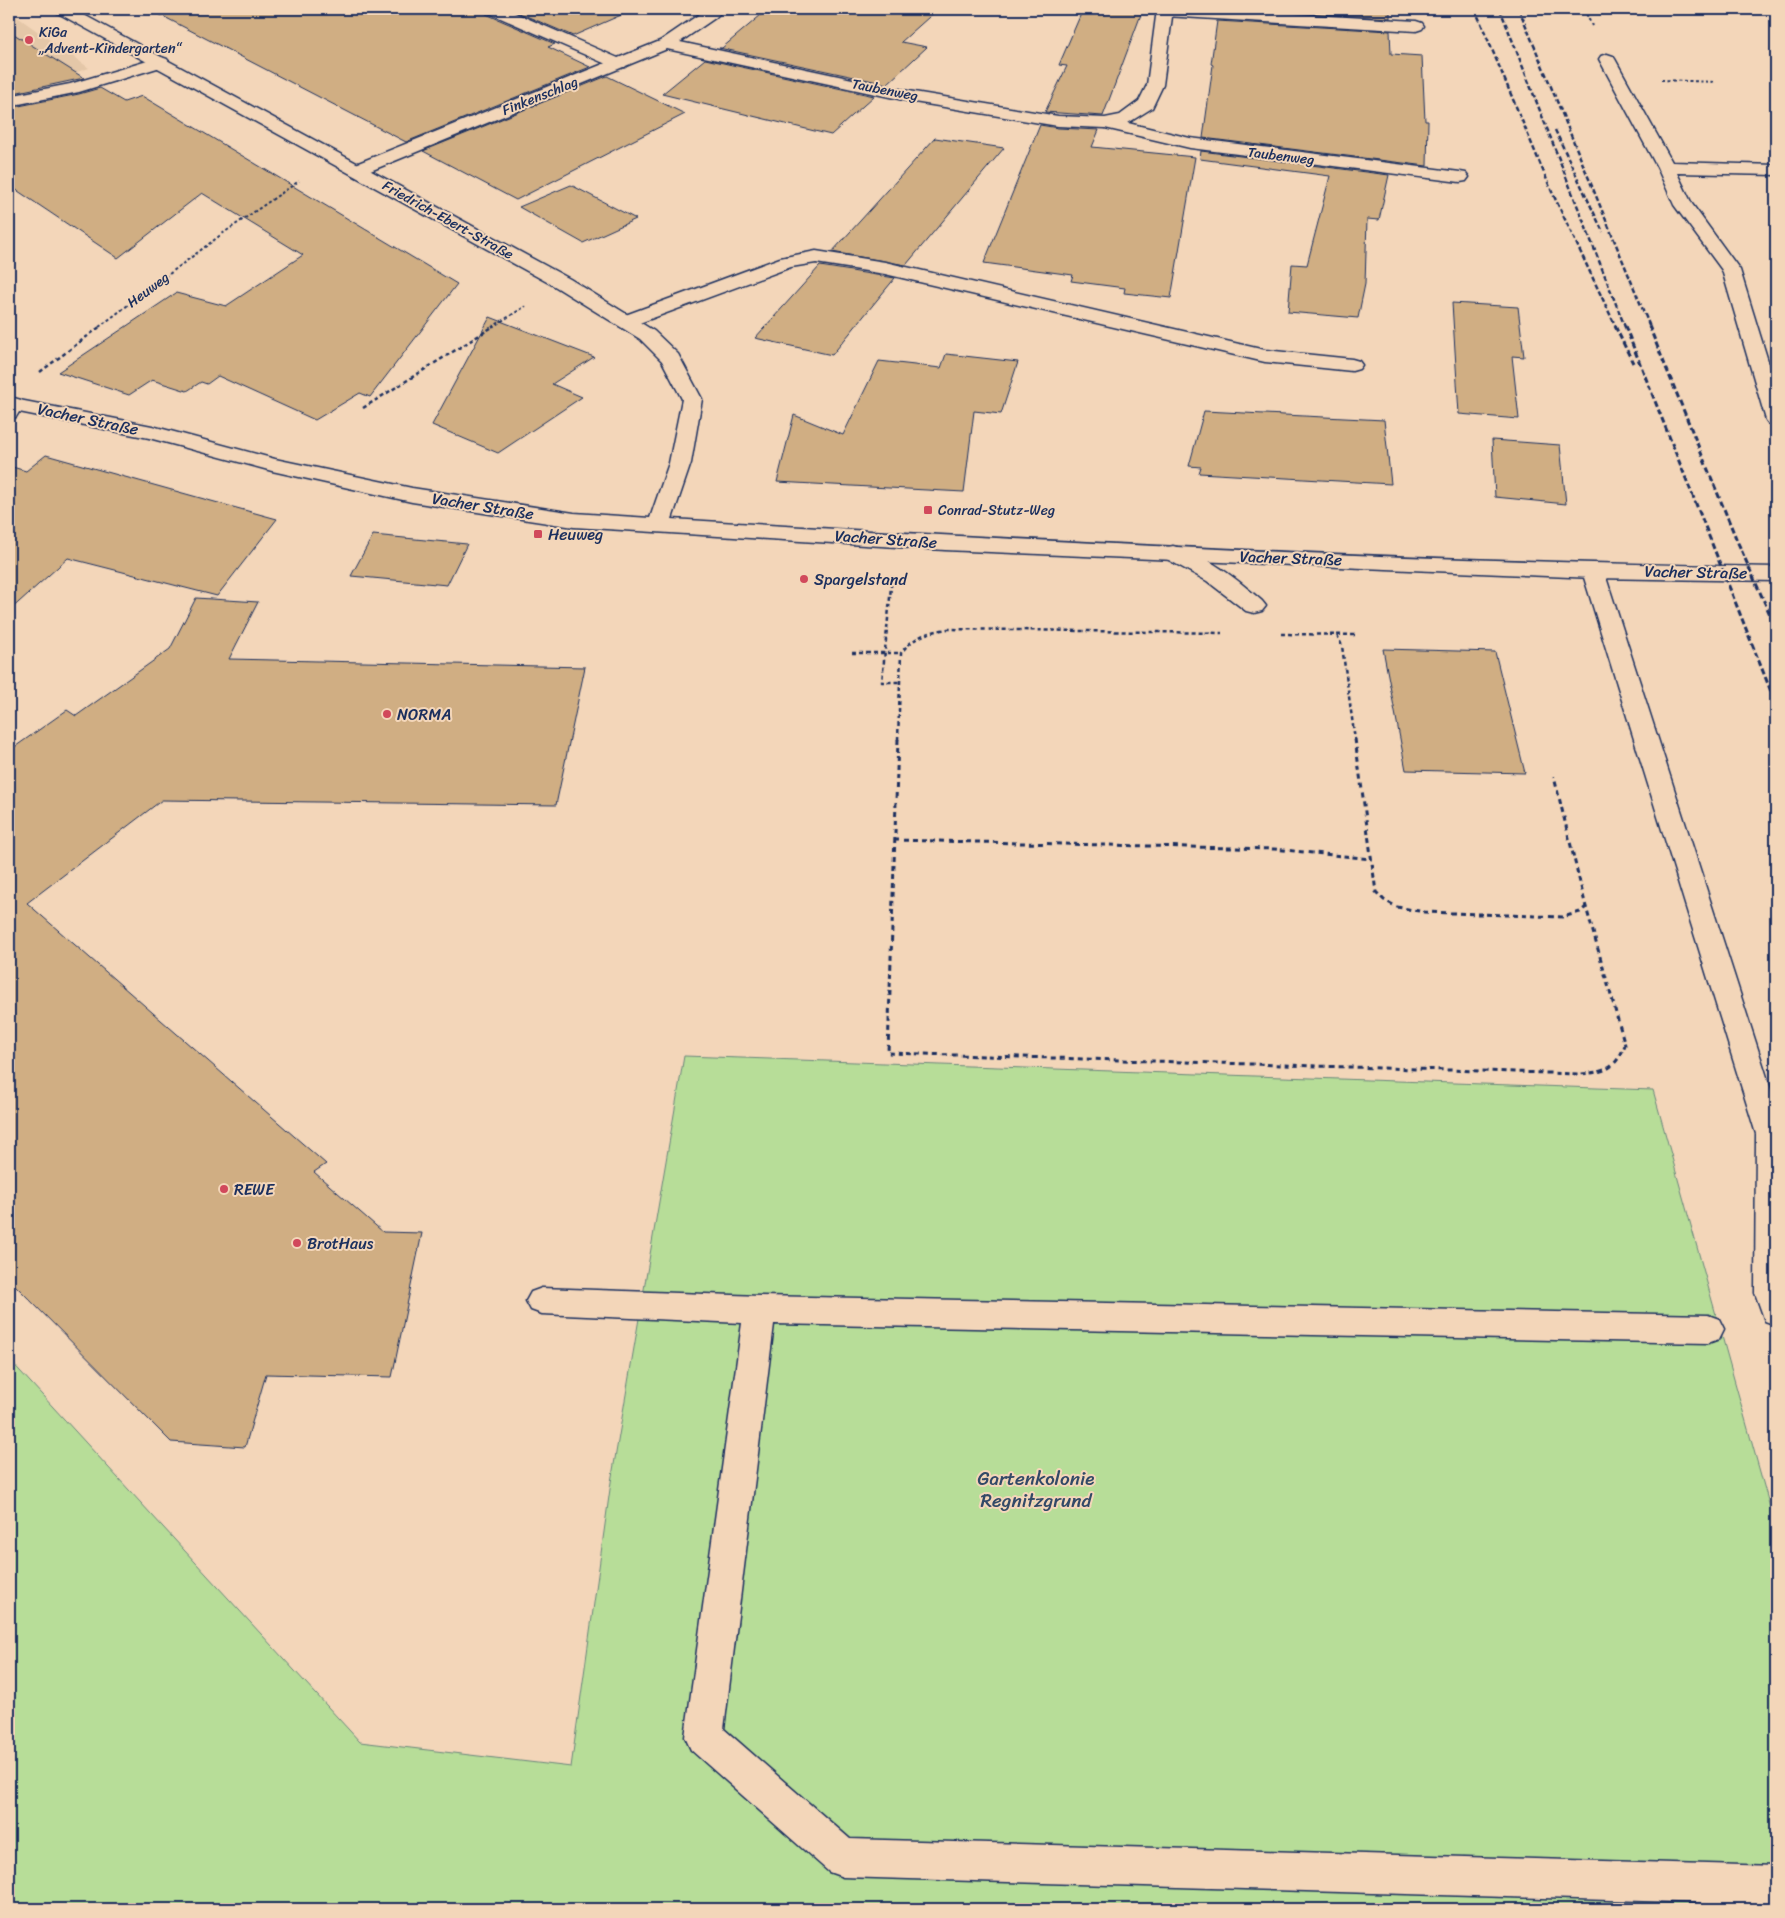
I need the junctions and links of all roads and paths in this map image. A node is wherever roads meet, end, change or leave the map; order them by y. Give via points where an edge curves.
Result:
1 (62, 9) edge
2 (493, 9) edge
3 (716, 9) edge
4 (1165, 10) edge
5 (1416, 26) dead end
6 (666, 44) junction
7 (1607, 59) dead end
8 (161, 62) junction
9 (619, 64) junction
10 (1618, 78) junction
11 (1716, 82) dead end
12 (9, 101) edge
13 (1105, 123) junction
14 (1666, 167) junction
15 (357, 170) junction
16 (1776, 170) edge
17 (1460, 177) dead end
18 (301, 180) dead end
19 (563, 283) junction
20 (626, 321) junction
21 (1352, 365) dead end
22 (10, 407) edge
23 (363, 408) dead end
24 (1776, 420) edge
25 (659, 525) junction
26 (1173, 552) junction
27 (1592, 571) junction
28 (1776, 574) edge
29 (890, 592) dead end
30 (1254, 606) dead end
31 (1228, 633) dead end
32 (1278, 634) dead end
33 (1337, 635) junction
34 (1358, 635) dead end
35 (901, 653) junction
36 (852, 654) dead end
37 (884, 654) junction
38 (900, 682) junction
39 (1554, 776) dead end
40 (894, 840) junction
41 (1372, 859) junction
42 (1586, 908) junction
43 (1773, 1143) edge
44 (542, 1300) dead end
45 (760, 1310) junction
46 (1776, 1311) edge
47 (1708, 1330) dead end
48 (1776, 1886) edge

1 - 8 street, Friedrich-Ebert-Straße
2 - 9 street
3 - 6 street, Finkenschlag
4 - 5 street
4 - 13 street, Taubenweg via 1155,85 1146,104 1125,119
6 - 9 street, Finkenschlag
6 - 13 street, Taubenweg via 908,96 1058,121
7 - 10 street
8 - 12 street via 73,88
8 - 15 street, Friedrich-Ebert-Straße
9 - 15 street, Finkenschlag
10 - 11 path
10 - 14 street
13 - 17 street, Taubenweg via 1190,144
14 - 16 street
14 - 24 street via 1683,205 1731,270
15 - 19 street, Friedrich-Ebert-Straße
18 - 22 path, Heuweg via 222,234 28,382
19 - 20 street, Friedrich-Ebert-Straße
19 - 23 path
20 - 21 street via 788,262 816,257 885,268 1265,356
20 - 25 street, Friedrich-Ebert-Straße via 647,335 671,358 692,399 680,463
22 - 25 street, Vacher Straße via 152,432 272,465 412,495 574,520
25 - 26 street, Vacher Straße via 944,543
26 - 27 street, Vacher Straße
26 - 30 street via 1208,570
27 - 28 street, Vacher Straße
27 - 43 street
29 - 37 path
31 - 35 path via 948,629 923,633 907,644
32 - 33 path
33 - 34 path
33 - 41 path via 1342,646
35 - 37 path
35 - 38 path
36 - 37 path
37 - 38 path via 882,682
38 - 40 path
39 - 42 path
40 - 41 path via 1274,850
40 - 42 path via 888,1053 1570,1074 1604,1072 1620,1059 1625,1045
41 - 42 path via 1376,892 1397,907 1424,912 1563,917
43 - 46 street via 1771,1294
44 - 45 street
45 - 47 street
45 - 48 street via 704,1737 842,1858

